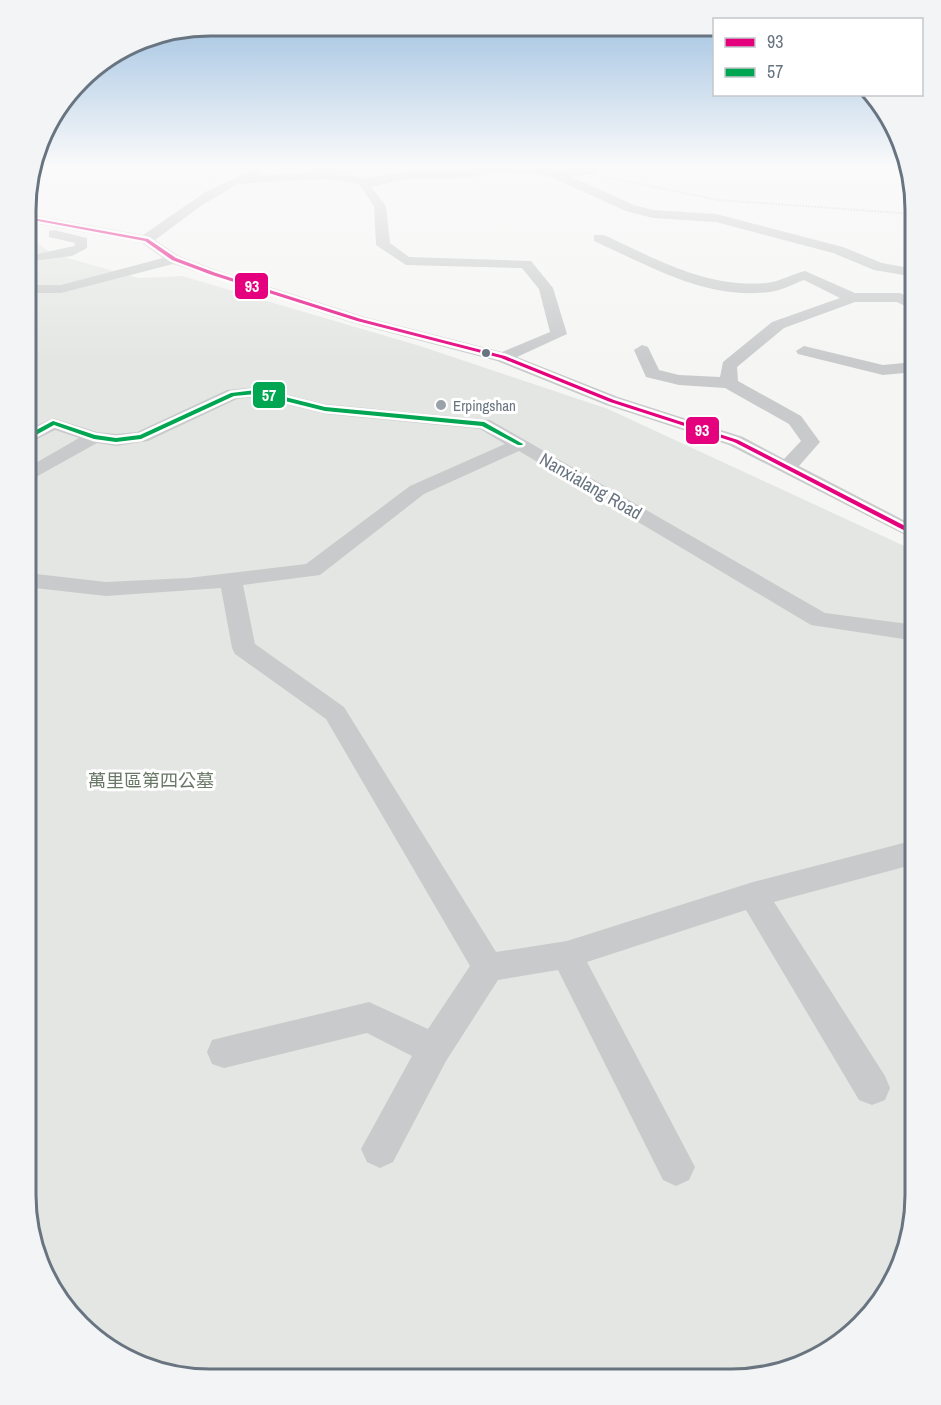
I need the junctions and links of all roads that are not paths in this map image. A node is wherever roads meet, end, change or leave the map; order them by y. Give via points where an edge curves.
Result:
1 (39, 232) edge
2 (100, 232) edge
3 (157, 232) edge
4 (382, 232) edge
5 (768, 232) edge
6 (599, 238) dead end
7 (146, 240) junction
8 (38, 258) dead end
9 (174, 259) junction
10 (905, 271) edge
11 (739, 287) junction
12 (36, 289) edge
13 (853, 298) junction
14 (905, 300) edge
15 (739, 308) dead end
16 (642, 350) dead end
17 (804, 351) dead end
18 (503, 357) junction
19 (905, 368) edge
20 (729, 383) junction
21 (36, 433) edge
22 (94, 437) junction
23 (520, 444) junction
24 (787, 468) junction
25 (36, 471) edge
26 (905, 529) edge
27 (231, 580) junction
28 (36, 585) edge
29 (905, 631) edge
30 (905, 855) edge
31 (753, 895) junction
32 (567, 955) junction
33 (488, 967) junction
34 (434, 1050) junction
35 (224, 1052) dead end
36 (872, 1088) dead end
37 (380, 1149) dead end
38 (676, 1167) dead end

1 - 8 street via 82,241 80,248 72,252
2 - 7 street
3 - 7 street
4 - 18 street via 383,245 406,261 526,264 546,288 559,334
5 - 10 street via 838,250 879,267
6 - 11 street via 694,281
7 - 9 street
9 - 12 street via 61,288
9 - 18 street via 359,320
11 - 13 street via 769,288 807,270
11 - 15 street
13 - 14 street
13 - 20 street via 778,326 729,366
16 - 20 street via 652,373 679,380
17 - 19 street via 883,370
18 - 24 street via 612,401 736,441
20 - 24 street via 795,420 811,442
21 - 22 street via 53,423
22 - 23 street via 141,437 233,394 257,392 325,409 484,424
22 - 25 street
23 - 27 street, Nanxialang Road via 417,489 312,570
23 - 29 street, Nanxialang Road via 819,620
24 - 26 street
27 - 28 street, Nanxialang Road via 106,589
27 - 33 street via 244,648 335,713
30 - 31 street
31 - 32 street
31 - 36 street
32 - 33 street
32 - 38 street
33 - 34 street
34 - 35 street via 369,1017
34 - 37 street

